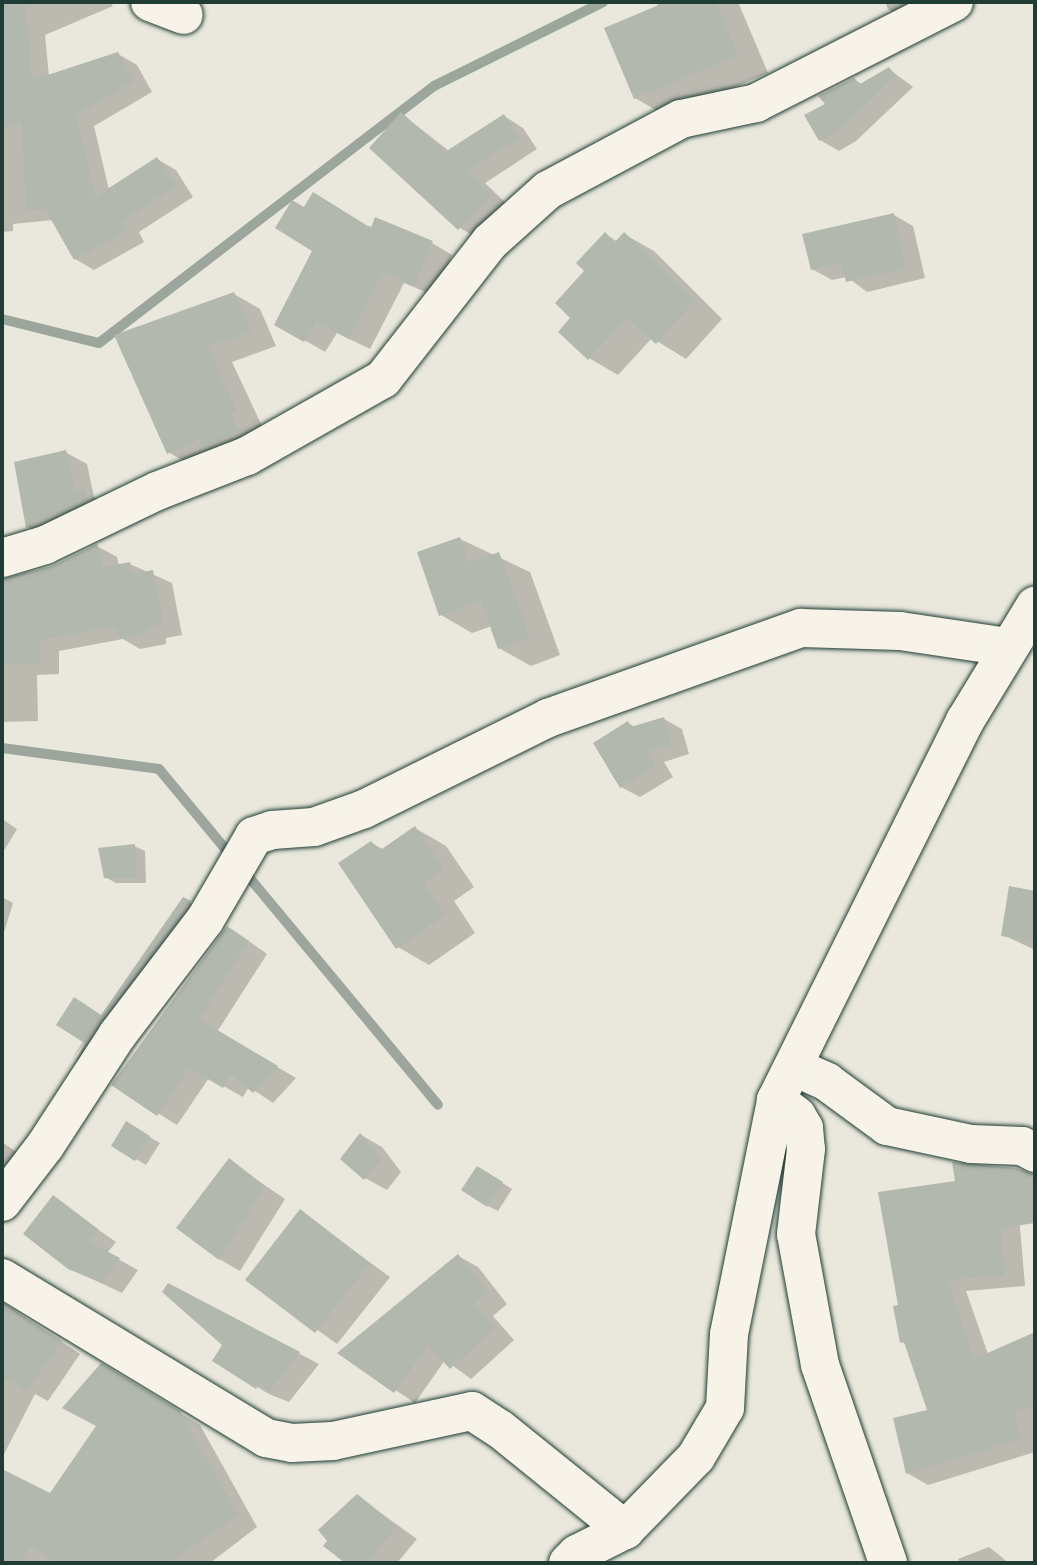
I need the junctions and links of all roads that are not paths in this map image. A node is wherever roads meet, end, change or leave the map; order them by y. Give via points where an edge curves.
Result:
1 (954, 2) edge
2 (2, 558) edge
3 (1035, 606) edge
4 (1008, 647) junction
5 (794, 1067) junction
6 (776, 1100) junction
7 (1035, 1153) edge
8 (2, 1202) edge
9 (2, 1278) edge
10 (625, 1530) junction
11 (568, 1563) edge
12 (888, 1563) edge

1 - 2 street via 756,103 681,119 548,190 490,243 383,379 247,456 157,491 45,545
3 - 4 street
4 - 5 street via 861,923
4 - 8 street via 900,631 801,628 548,718 364,809 314,827 254,836 205,920 118,1034 45,1146
5 - 6 street
5 - 7 street via 827,1082 887,1126 971,1144 1022,1146
6 - 10 street via 729,1334 725,1408 696,1457
6 - 12 street via 804,1128 806,1149 796,1234 820,1366
9 - 10 street via 266,1438 292,1443 332,1441 472,1411
10 - 11 street via 577,1553

